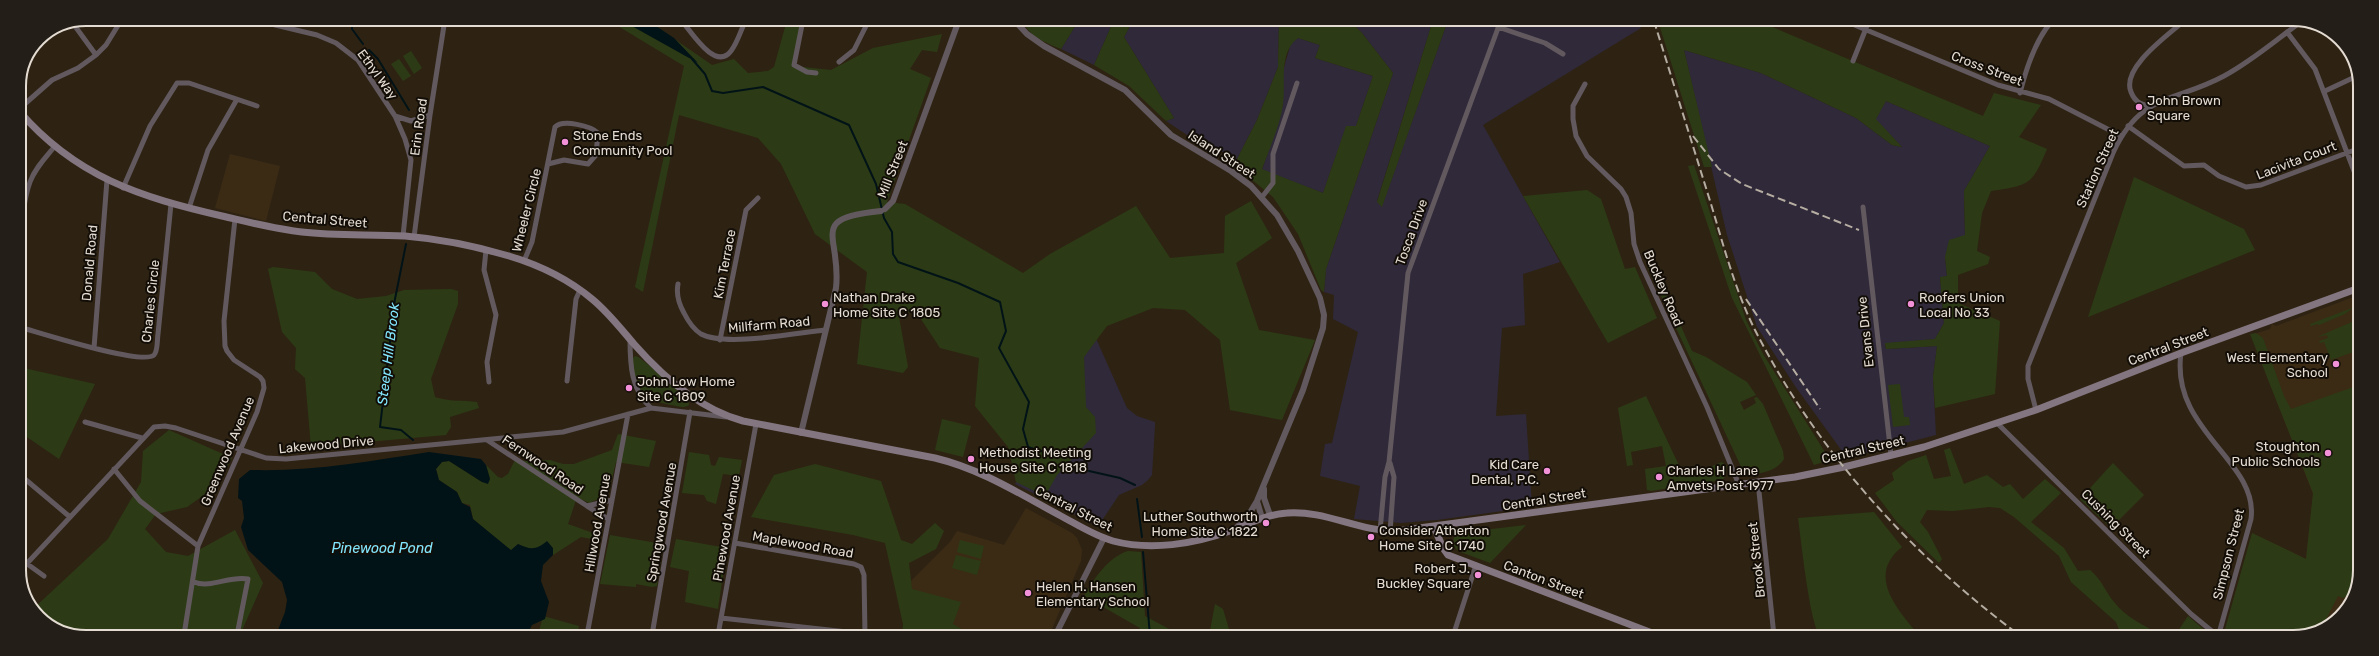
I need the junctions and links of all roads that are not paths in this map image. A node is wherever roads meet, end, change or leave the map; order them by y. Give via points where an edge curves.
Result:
1 (118, 26) edge
2 (280, 26) edge
3 (444, 26) edge
4 (686, 26) edge
5 (743, 26) edge
6 (802, 26) edge
7 (866, 26) edge
8 (957, 26) edge
9 (1020, 26) edge
10 (1856, 26) edge
11 (1867, 26) edge
12 (2048, 26) edge
13 (2179, 26) edge
14 (2295, 26) edge
15 (76, 27) edge
16 (1498, 27) joint
17 (1866, 30) junction
18 (2287, 32) junction
19 (1562, 54) dead end
20 (96, 55) junction
21 (1853, 61) dead end
22 (839, 62) dead end
23 (816, 73) dead end
24 (2352, 78) edge
25 (1297, 83) dead end
26 (1585, 84) dead end
27 (2325, 91) junction
28 (2020, 93) junction
29 (2135, 99) junction
30 (236, 100) junction
31 (26, 103) edge
32 (256, 106) dead end
33 (2150, 106) junction
34 (430, 115) junction
35 (2138, 115) junction
36 (395, 116) junction
37 (26, 117) edge
38 (2128, 126) junction
39 (2121, 136) junction
40 (55, 146) junction
41 (2353, 150) edge
42 (2347, 152) junction
43 (548, 164) junction
44 (2353, 168) edge
45 (107, 180) junction
46 (123, 188) junction
47 (1262, 197) junction
48 (758, 198) dead end
49 (26, 203) edge
50 (171, 204) junction
51 (1863, 207) dead end
52 (189, 208) junction
53 (235, 219) junction
54 (403, 236) junction
55 (414, 237) junction
56 (486, 250) junction
57 (524, 261) junction
58 (678, 284) dead end
59 (580, 290) junction
60 (2353, 290) edge
61 (26, 329) edge
62 (825, 330) junction
63 (630, 339) junction
64 (720, 340) junction
65 (94, 348) junction
66 (2181, 353) junction
67 (567, 381) dead end
68 (489, 382) dead end
69 (651, 408) junction
70 (2036, 410) junction
71 (690, 412) junction
72 (628, 414) junction
73 (731, 418) junction
74 (85, 422) dead end
75 (756, 424) junction
76 (1998, 424) junction
77 (801, 433) junction
78 (142, 438) junction
79 (487, 440) junction
80 (239, 450) junction
81 (1891, 455) junction
82 (1389, 462) junction
83 (114, 469) junction
84 (26, 480) edge
85 (1265, 482) junction
86 (1758, 482) junction
87 (1740, 485) junction
88 (612, 500) junction
89 (1258, 501) junction
90 (587, 506) junction
91 (1270, 515) junction
92 (70, 516) junction
93 (1262, 518) junction
94 (608, 519) junction
95 (1434, 527) junction
96 (1234, 529) junction
97 (1380, 531) junction
98 (1390, 532) junction
99 (1104, 538) junction
100 (735, 544) junction
101 (198, 546) junction
102 (28, 562) joint
103 (1476, 565) junction
104 (44, 576) dead end
105 (194, 582) junction
106 (721, 618) junction
107 (185, 630) edge
108 (238, 630) edge
109 (588, 630) edge
110 (653, 630) edge
111 (719, 630) edge
112 (823, 630) edge
113 (865, 630) edge
114 (1058, 630) edge
115 (1456, 630) edge
116 (1644, 630) edge
117 (1773, 630) edge
118 (2210, 630) edge
119 (2220, 630) edge

1 - 20 street via 106,45
2 - 36 street, Ethyl Way via 318,35 343,47 363,66
3 - 34 street, Erin Road
4 - 5 street via 707,51 718,57 726,55 732,49
6 - 23 street via 794,65 796,68
7 - 22 street via 854,50
8 - 62 street, Mill Street via 893,201 883,210 849,215 834,225 832,233 837,279
9 - 47 street, Island Street via 1044,46 1125,90 1172,135 1231,171
10 - 17 street, Cross Street
11 - 17 street
12 - 28 street via 2041,36
13 - 29 street via 2134,69 2128,83
14 - 18 street, Station Street
15 - 20 street
16 - 19 street via 1545,43
16 - 82 street, Tosca Drive via 1408,273
17 - 21 street
17 - 28 street, Cross Street
18 - 27 street via 2315,69
18 - 33 street, Station Street via 2254,58 2224,76
20 - 31 street via 46,84
24 - 27 street
25 - 47 street via 1273,154 1273,183
26 - 87 street, Buckley Road via 1573,106 1573,119 1580,146 1626,197 1631,213 1634,244 1640,262
27 - 42 street
28 - 39 street, Cross Street via 2049,99
29 - 33 street
29 - 35 street
30 - 32 street
30 - 46 street via 189,83 180,82 174,86 154,119
30 - 52 street via 208,150
33 - 35 street, Station Street
34 - 36 street, Ethyl Way via 411,121
34 - 55 street, Erin Road
35 - 38 street, Station Street
36 - 54 street, Ethyl Way via 411,160
37 - 40 main road, Central Street
38 - 39 street, Station Street
38 - 42 street, Lacivita Court via 2184,166 2204,165 2219,176 2249,188 2261,186
39 - 70 street, Station Street via 2028,366 2028,379
40 - 45 main road, Central Street
40 - 49 street via 35,171
41 - 42 street, Lacivita Court
42 - 44 street
43 - 43 street, Wheeler Circle via 564,160 588,164 596,155 598,133 592,129 557,124 550,145
43 - 57 street, Wheeler Circle via 532,242
45 - 46 main road, Central Street
45 - 65 street, Donald Road
46 - 50 main road, Central Street
47 - 85 street, Island Street via 1277,215 1298,251 1320,298 1324,320 1312,367
48 - 64 street, Kim Terrace via 746,210
50 - 52 main road, Central Street
50 - 65 street, Charles Circle via 156,352 153,356 145,358
51 - 81 street, Evans Drive
52 - 53 main road, Central Street
53 - 54 main road, Central Street via 302,232
53 - 80 street, Greenwood Avenue via 224,321 225,346 230,356 260,377 264,384 257,412
54 - 55 main road, Central Street
55 - 56 main road, Central Street
56 - 57 main road, Central Street
56 - 68 street via 484,270 496,315 488,362
57 - 59 main road, Central Street
58 - 64 street, Millfarm Road via 677,294 688,320 702,334
59 - 63 main road, Central Street via 600,306
59 - 67 street via 576,300
60 - 66 main road, Central Street
61 - 65 street, Charles Circle
62 - 64 street, Millfarm Road
62 - 77 street, Mill Street
63 - 69 street via 633,378 641,398
63 - 73 main road, Central Street via 676,384 702,403
66 - 70 main road, Central Street
66 - 119 street, Simpson Street via 2180,378 2186,402 2245,484 2251,500 2251,519
69 - 71 street, Central Street
69 - 72 street, Lakewood Drive
70 - 76 main road, Central Street
71 - 73 street, Central Street
71 - 110 street, Springwood Avenue
72 - 79 street, Lakewood Drive via 563,432
72 - 88 street, Hillwood Avenue
73 - 75 main road, Central Street
74 - 78 street
75 - 77 main road, Central Street
75 - 100 street, Pinewood Avenue
76 - 81 main road, Central Street
76 - 118 street, Cushing Street
77 - 99 main road, Central Street via 935,458 963,466 993,479
78 - 80 street, Lakewood Drive via 154,427 165,426
78 - 83 street, Lakewood Drive
79 - 80 street, Lakewood Drive via 286,459 266,458
79 - 90 street, Fernwood Road
80 - 101 street, Greenwood Avenue
81 - 86 main road, Central Street via 1844,467
82 - 97 street, Tosca Drive via 1385,477
82 - 98 street, Tosca Drive via 1394,477
83 - 92 street, Lakewood Drive
83 - 101 street via 140,502
84 - 92 street
85 - 89 street, Island Street
85 - 91 street, Island Street via 1264,498
86 - 87 main road, Central Street
86 - 117 street, Brook Street
87 - 95 main road, Central Street
88 - 90 street, Fernwood Road
88 - 94 street, Hillwood Avenue
89 - 93 street
89 - 96 street, Island Street via 1248,516
90 - 94 street, Fernwood Road
91 - 93 main road, Central Street
91 - 97 main road, Central Street via 1301,513
92 - 102 street, Lakewood Drive
93 - 96 main road, Central Street
94 - 109 street, Hillwood Avenue
95 - 98 main road, Central Street
95 - 103 main road, Canton Street via 1446,553
96 - 99 main road, Central Street via 1198,540 1169,544 1130,544
97 - 98 main road, Central Street
99 - 114 street
100 - 106 street, Pinewood Avenue
100 - 113 street, Maplewood Road via 861,567 864,572
101 - 105 street, Greenwood Avenue
102 - 104 street
103 - 115 street
103 - 116 main road, Canton Street
105 - 107 street, Greenwood Avenue
105 - 108 street via 200,585 210,584 238,576 248,579
106 - 111 street, Pinewood Avenue
106 - 112 street

